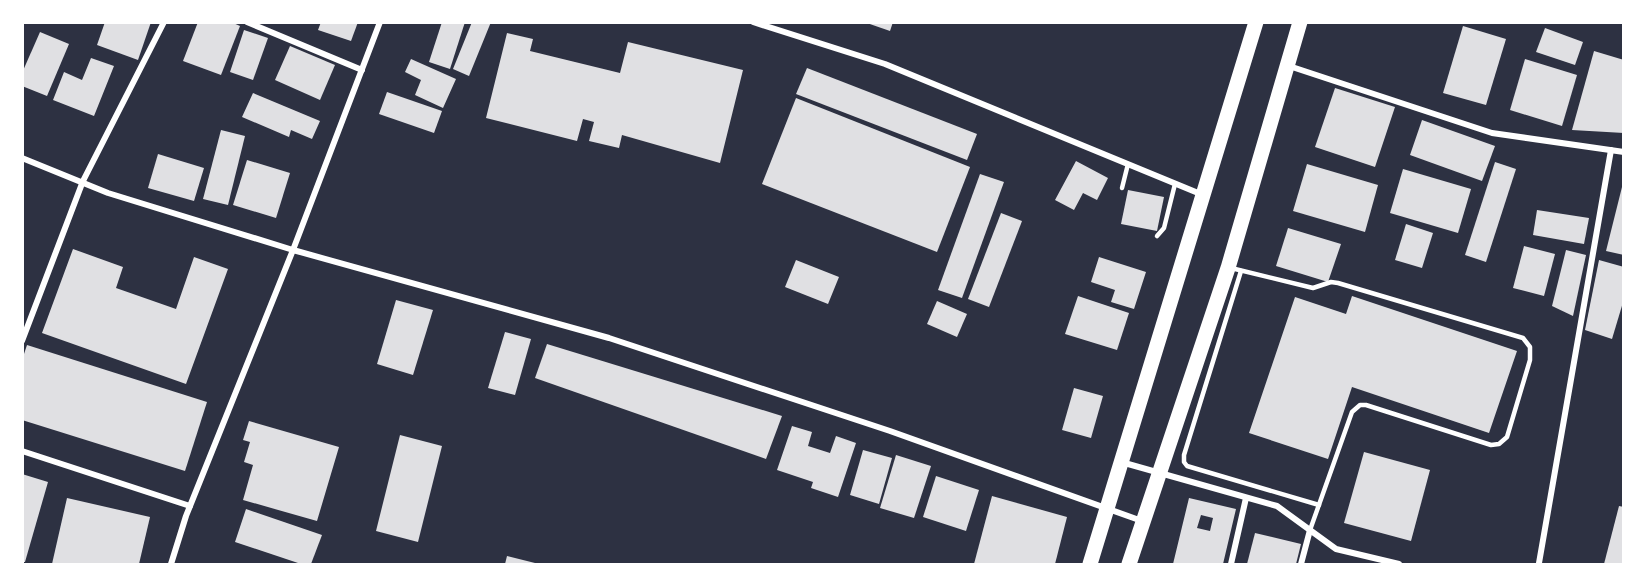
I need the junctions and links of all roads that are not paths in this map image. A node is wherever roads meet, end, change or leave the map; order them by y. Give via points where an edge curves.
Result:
1 (164, 22) edge
2 (246, 22) edge
3 (380, 22) edge
4 (753, 22) edge
5 (1256, 22) edge
6 (1300, 22) edge
7 (1288, 66) junction
8 (362, 70) junction
9 (1611, 150) junction
10 (1623, 152) edge
11 (22, 158) edge
12 (1128, 164) junction
13 (83, 182) junction
14 (1175, 184) junction
15 (1122, 188) dead end
16 (1204, 196) junction
17 (1157, 236) dead end
18 (293, 250) junction
19 (1235, 269) junction
20 (22, 342) edge
21 (22, 451) edge
22 (1121, 462) junction
23 (1158, 474) junction
24 (1246, 498) junction
25 (1319, 505) junction
26 (190, 506) junction
27 (1107, 507) junction
28 (1142, 521) junction
29 (1310, 530) junction
30 (1372, 557) junction
31 (1539, 563) edge
32 (171, 564) edge
33 (1090, 564) edge
34 (1129, 564) edge
35 (1231, 564) edge
36 (1301, 564) edge
37 (1370, 564) edge
38 (1399, 564) edge

1 - 13 street
2 - 8 street
3 - 8 street
4 - 12 street via 885,64
5 - 16 main road
6 - 7 main road
7 - 9 street via 1492,133
7 - 19 main road
8 - 18 street
9 - 10 street
9 - 31 street
11 - 13 street
12 - 14 street
12 - 15 lane
13 - 18 street
13 - 20 street
14 - 16 street
14 - 17 lane via 1164,228
16 - 22 main road
18 - 26 street
18 - 27 street via 609,338
19 - 23 main road
19 - 25 lane via 1184,462
19 - 25 lane via 1313,288 1338,283 1523,338 1530,347 1530,360 1505,440 1491,445 1360,405 1352,412
21 - 26 street
22 - 23 street
22 - 27 main road
23 - 24 street
23 - 28 main road
24 - 29 street via 1277,506
24 - 35 street
25 - 29 lane
26 - 32 street
27 - 28 street
27 - 33 main road
28 - 34 main road
29 - 30 street via 1336,549
29 - 36 street
30 - 37 lane
30 - 38 street

